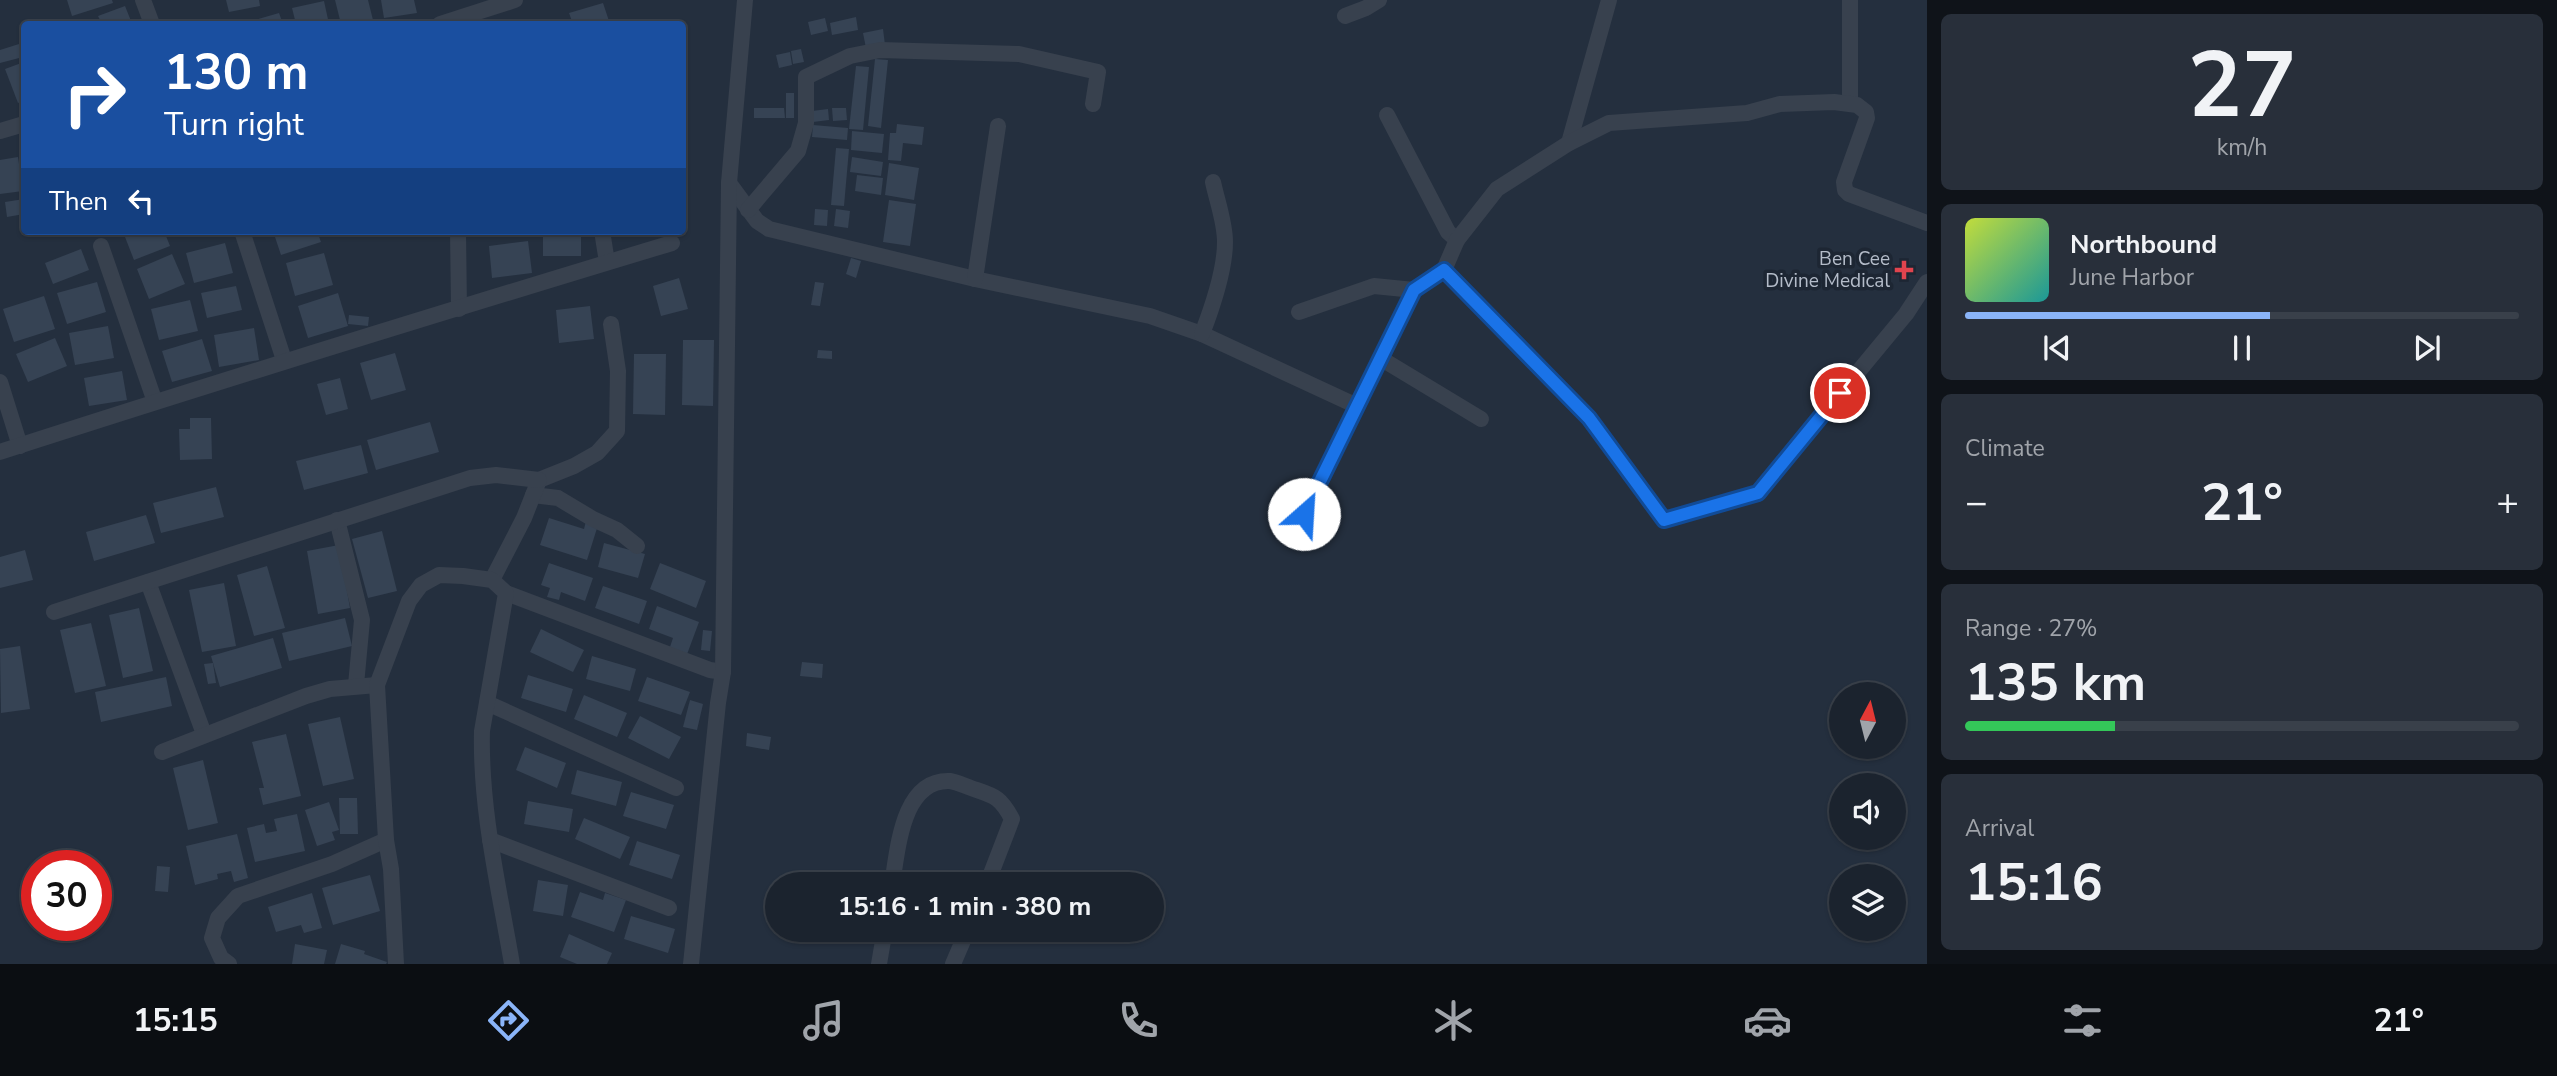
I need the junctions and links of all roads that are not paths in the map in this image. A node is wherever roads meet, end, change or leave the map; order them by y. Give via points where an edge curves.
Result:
1 (143, 0) edge
2 (515, 0) edge
3 (745, 0) edge
4 (1379, 0) edge
5 (1609, 0) edge
6 (1850, 0) edge
7 (1345, 16) dead end
8 (151, 21) edge
9 (449, 21) edge
10 (1850, 103) junction
11 (1093, 104) dead end
12 (1387, 115) dead end
13 (21, 125) edge
14 (998, 127) dead end
15 (0, 131) edge
16 (1569, 143) junction
17 (1213, 182) dead end
18 (729, 183) junction
19 (748, 210) junction
20 (1927, 223) edge
21 (243, 235) edge
22 (458, 235) edge
23 (604, 235) edge
24 (1457, 240) junction
25 (672, 243) dead end
26 (101, 246) dead end
27 (607, 262) junction
28 (1444, 270) junction
29 (975, 279) junction
30 (1927, 282) edge
31 (1414, 290) junction
32 (459, 309) junction
33 (1299, 312) dead end
34 (611, 324) dead end
35 (1202, 334) junction
36 (1380, 358) junction
37 (284, 360) junction
38 (0, 382) edge
39 (155, 402) junction
40 (1357, 406) junction
41 (1481, 419) dead end
42 (20, 446) junction
43 (0, 452) edge
44 (536, 487) junction
45 (1304, 514) dead end
46 (337, 520) junction
47 (636, 546) dead end
48 (492, 580) junction
49 (148, 582) junction
50 (506, 593) junction
51 (54, 612) dead end
52 (723, 672) junction
53 (356, 685) junction
54 (377, 685) junction
55 (487, 703) junction
56 (204, 734) junction
57 (162, 752) dead end
58 (676, 788) dead end
59 (386, 840) junction
60 (490, 840) junction
61 (894, 872) edge
62 (992, 872) edge
63 (669, 908) dead end
64 (883, 942) edge
65 (962, 942) edge
66 (693, 963) edge
67 (229, 964) edge
68 (396, 964) edge
69 (512, 964) edge
70 (879, 964) edge
71 (953, 964) edge

1 - 8 street
2 - 9 street
3 - 18 street
4 - 7 street
5 - 16 street
6 - 10 street
10 - 16 street via 1780,104 1747,113 1609,123
10 - 20 street via 1863,109 1867,118 1844,190
11 - 19 street via 1098,72 1055,61 1019,54 880,50 850,56 806,77 806,123 798,151
12 - 24 street via 1448,232
13 - 15 street
14 - 29 street
16 - 24 street via 1497,189
17 - 35 street via 1224,254
18 - 19 street
18 - 52 street
19 - 29 street via 768,229 784,234
21 - 37 street
22 - 32 street
23 - 27 street
24 - 28 street
25 - 27 street
26 - 39 street
27 - 32 street
28 - 30 street via 1589,418 1664,520 1758,493 1906,314
28 - 31 street
29 - 35 street via 1150,316
31 - 33 street via 1374,286
31 - 36 street
32 - 37 street
34 - 44 street via 618,370 617,431 597,453
35 - 40 street
36 - 40 street
36 - 41 street
37 - 39 street
38 - 42 street
39 - 42 street
40 - 45 street
42 - 43 street
44 - 46 street via 496,475 470,478
44 - 47 street via 617,530
44 - 48 street
46 - 49 street
46 - 53 street via 362,620
48 - 50 street
48 - 54 street via 439,575 421,585 409,601
49 - 51 street
49 - 56 street
50 - 52 street
50 - 55 street
52 - 66 street
53 - 54 street
53 - 56 street via 306,696
54 - 59 street
55 - 58 street
55 - 60 street via 482,750
56 - 57 street
59 - 67 street via 238,896 218,918 212,938
59 - 68 street
60 - 63 street
60 - 69 street
61 - 62 street via 911,804 932,784 951,781 997,797 1012,819
64 - 70 street
65 - 71 street

